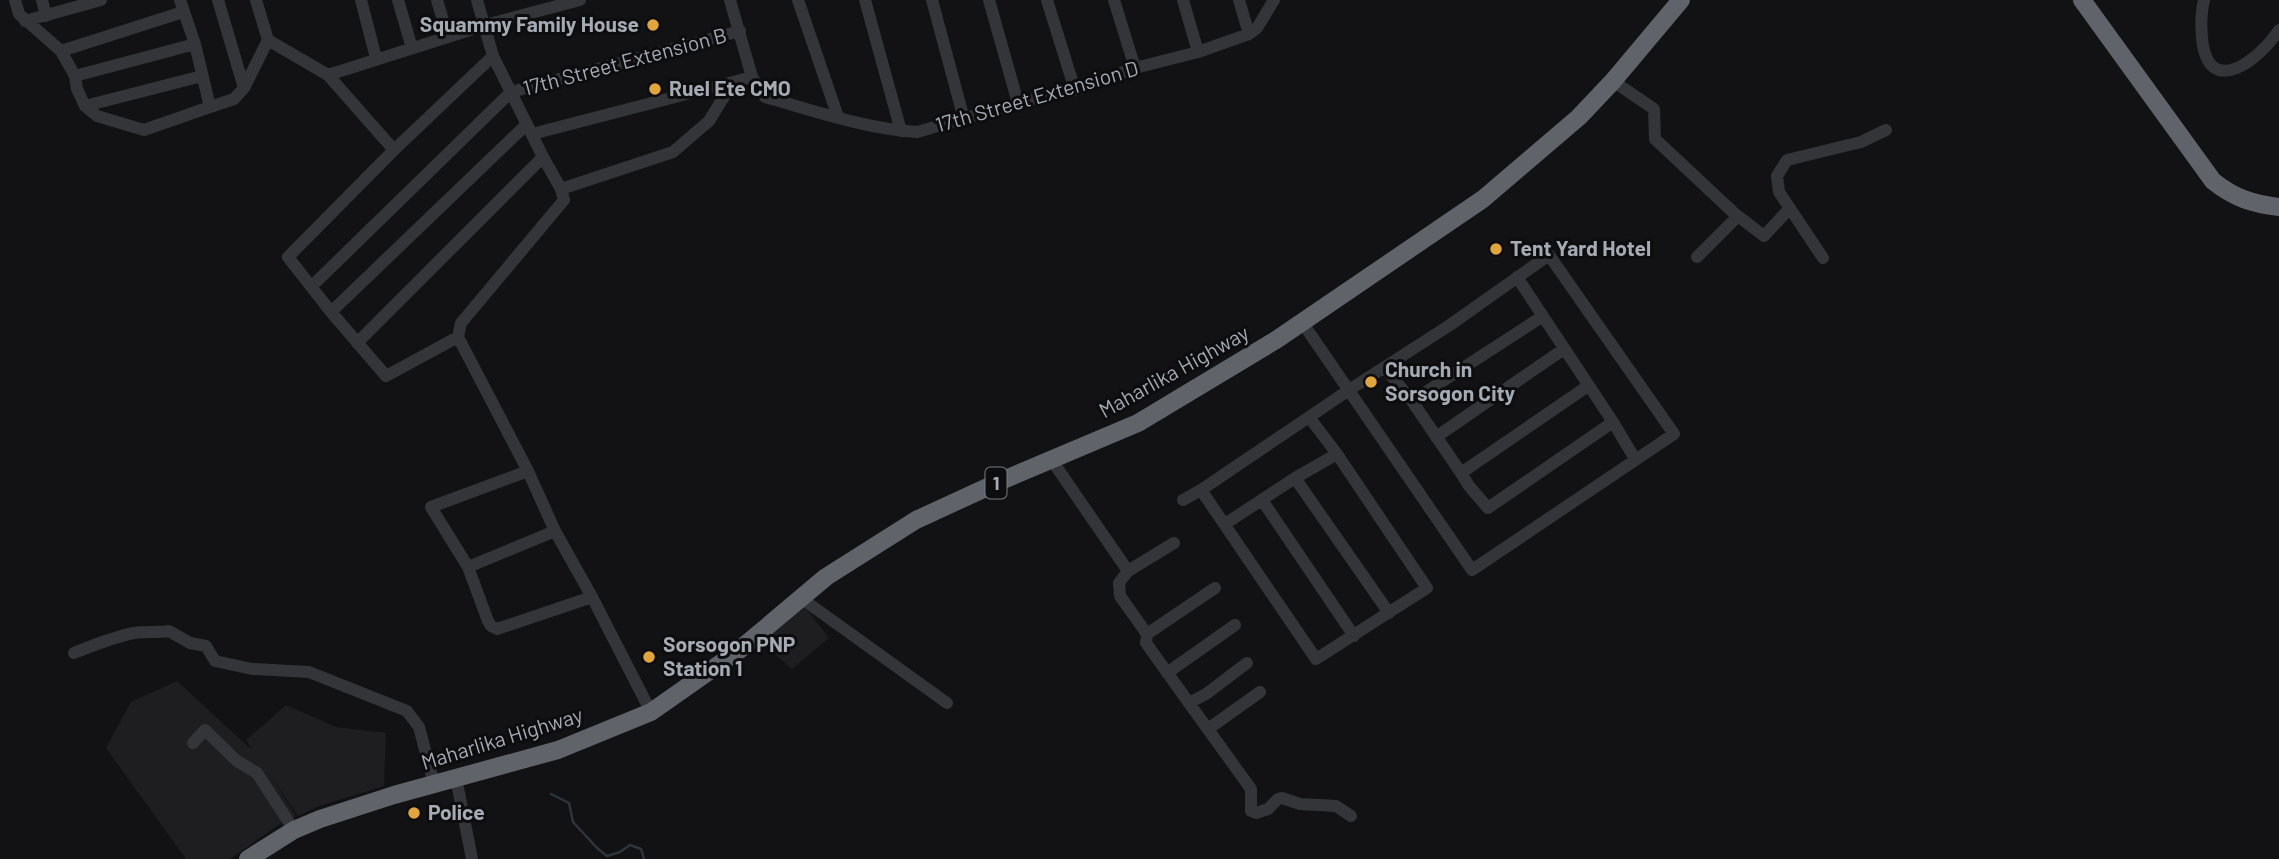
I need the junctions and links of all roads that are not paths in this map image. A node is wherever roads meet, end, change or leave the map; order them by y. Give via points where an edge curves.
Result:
1 (15, 0) edge
2 (42, 0) edge
3 (102, 0) edge
4 (218, 0) edge
5 (256, 0) edge
6 (361, 0) edge
7 (398, 0) edge
8 (437, 0) edge
9 (477, 0) edge
10 (580, 0) edge
11 (730, 0) edge
12 (798, 0) edge
13 (865, 0) edge
14 (932, 0) edge
15 (989, 0) edge
16 (1047, 0) edge
17 (1114, 0) edge
18 (1183, 0) edge
19 (1239, 0) edge
20 (1274, 0) edge
21 (1681, 0) edge
22 (2082, 0) edge
23 (2095, 0) edge
24 (2204, 0) edge
25 (182, 6) edge
26 (46, 16) junction
27 (25, 21) junction
28 (484, 26) junction
29 (2279, 30) edge
30 (740, 31) junction
31 (1249, 34) junction
32 (448, 37) junction
33 (268, 40) junction
34 (195, 44) junction
35 (412, 48) junction
36 (61, 51) junction
37 (1198, 52) junction
38 (493, 56) junction
39 (376, 58) junction
40 (1135, 68) junction
41 (328, 75) junction
42 (75, 76) junction
43 (202, 76) junction
44 (752, 77) junction
45 (1613, 81) junction
46 (733, 82) junction
47 (244, 88) junction
48 (1075, 90) junction
49 (511, 92) junction
50 (1018, 103) junction
51 (85, 106) junction
52 (210, 107) junction
53 (838, 117) junction
54 (964, 119) junction
55 (529, 129) junction
56 (901, 131) junction
57 (1886, 131) dead end
58 (394, 150) junction
59 (543, 157) junction
60 (561, 189) junction
61 (2279, 199) edge
62 (2279, 207) edge
63 (1790, 208) junction
64 (1738, 216) junction
65 (1697, 257) dead end
66 (1823, 258) dead end
67 (1517, 277) junction
68 (312, 286) junction
69 (331, 312) junction
70 (1543, 316) junction
71 (1302, 322) junction
72 (458, 337) junction
73 (357, 343) junction
74 (1564, 349) junction
75 (1385, 368) junction
76 (1588, 386) junction
77 (1349, 390) junction
78 (1412, 401) junction
79 (1309, 417) junction
80 (1614, 422) junction
81 (1436, 436) junction
82 (1337, 454) junction
83 (1051, 459) junction
84 (1635, 459) junction
85 (528, 471) junction
86 (1461, 473) junction
87 (1295, 478) junction
88 (1201, 490) junction
89 (1183, 500) dead end
90 (1262, 500) junction
91 (1225, 524) junction
92 (555, 531) junction
93 (1174, 543) dead end
94 (468, 567) junction
95 (1128, 571) junction
96 (1215, 588) dead end
97 (592, 597) junction
98 (801, 598) junction
99 (1389, 613) junction
100 (1235, 625) dead end
101 (1147, 634) junction
102 (1354, 636) junction
103 (74, 653) dead end
104 (1247, 663) dead end
105 (1167, 673) junction
106 (1260, 692) dead end
107 (947, 703) dead end
108 (1189, 703) junction
109 (651, 712) junction
110 (1208, 729) junction
111 (193, 743) dead end
112 (456, 778) junction
113 (434, 784) junction
114 (1351, 816) dead end
115 (294, 830) junction
116 (248, 859) edge
117 (472, 859) edge

1 - 27 street
2 - 26 street
3 - 26 street
4 - 47 street
5 - 33 street
6 - 39 street
7 - 35 street
8 - 32 street
9 - 28 street
10 - 28 street
11 - 30 street
12 - 53 street
13 - 56 street
14 - 54 street
15 - 50 street
16 - 48 street
17 - 40 street
18 - 37 street
19 - 31 street
20 - 31 street
21 - 45 highway, Maharlika Highway / 1
22 - 62 highway via 2213,181 2235,197
23 - 61 highway via 2219,174 2251,194
24 - 29 street via 2203,50 2215,69 2236,69 2253,60
25 - 34 street
25 - 36 street
26 - 27 street
27 - 36 street
28 - 32 street
28 - 38 street
30 - 44 street
30 - 49 street, 17th Street Extension B
31 - 37 street, 17th Street Extension D
32 - 35 street
33 - 41 street
33 - 47 street
34 - 42 street
34 - 43 street
35 - 39 street
36 - 42 street
37 - 40 street, 17th Street Extension D
38 - 49 street
38 - 58 street
39 - 41 street
40 - 48 street, 17th Street Extension D
41 - 58 street
42 - 51 street
43 - 51 street
43 - 52 street
44 - 46 street
44 - 53 street, 17th Street Extension D via 765,97
45 - 64 street via 1654,109 1655,139
45 - 71 highway, Maharlika Highway / 1 via 1579,117 1483,199
46 - 55 street
46 - 60 street via 709,121 673,152
47 - 52 street via 234,99
48 - 50 street, 17th Street Extension D
49 - 55 street
49 - 68 street
50 - 54 street, 17th Street Extension D
51 - 52 street via 97,116 144,130
53 - 56 street, 17th Street Extension D
54 - 56 street, 17th Street Extension D via 918,132
55 - 59 street
55 - 69 street
57 - 63 street via 1787,160 1777,176 1779,192
58 - 68 street via 288,257
59 - 60 street
59 - 73 street
60 - 72 street via 564,200 461,323
63 - 64 street via 1764,236
63 - 66 street
64 - 65 street
67 - 70 street
67 - 75 street
67 - 84 street via 1549,255 1674,435
68 - 69 street
69 - 73 street
70 - 74 street
70 - 78 street
71 - 77 street
71 - 83 highway, Maharlika Highway / 1 via 1138,423
72 - 73 street via 386,376
72 - 85 street
74 - 76 street
74 - 81 street
75 - 77 street
75 - 78 street
76 - 80 street
76 - 86 street
77 - 79 street
77 - 84 street via 1472,570
78 - 81 street
79 - 82 street
79 - 88 street
80 - 84 street
80 - 86 street via 1488,508
81 - 86 street
82 - 87 street
82 - 99 street via 1427,589
83 - 95 street
83 - 98 highway, Maharlika Highway / 1 via 916,520
85 - 92 street
85 - 94 street via 430,507
87 - 90 street
87 - 99 street
88 - 89 street
88 - 91 street
90 - 91 street
90 - 102 street
91 - 102 street via 1317,659
92 - 94 street
92 - 97 street
93 - 95 street
94 - 97 street via 488,621 497,629
95 - 101 street via 1119,583 1120,596
96 - 101 street
97 - 109 street
98 - 107 street
98 - 109 highway, Maharlika Highway / 1
99 - 102 street
100 - 105 street
101 - 105 street via 1146,643
103 - 113 street via 138,632 169,631 206,646 215,661 252,669 309,672 407,711 419,727
104 - 108 street
105 - 108 street
106 - 110 street
108 - 110 street
109 - 112 highway, Maharlika Highway / 1 via 558,750
110 - 114 street via 1251,789 1251,811 1268,809 1282,798 1336,806
111 - 115 street via 205,730 257,773
112 - 113 highway, Maharlika Highway / 1
112 - 117 street
113 - 115 highway, Maharlika Highway / 1
115 - 116 highway, Maharlika Highway / 1

